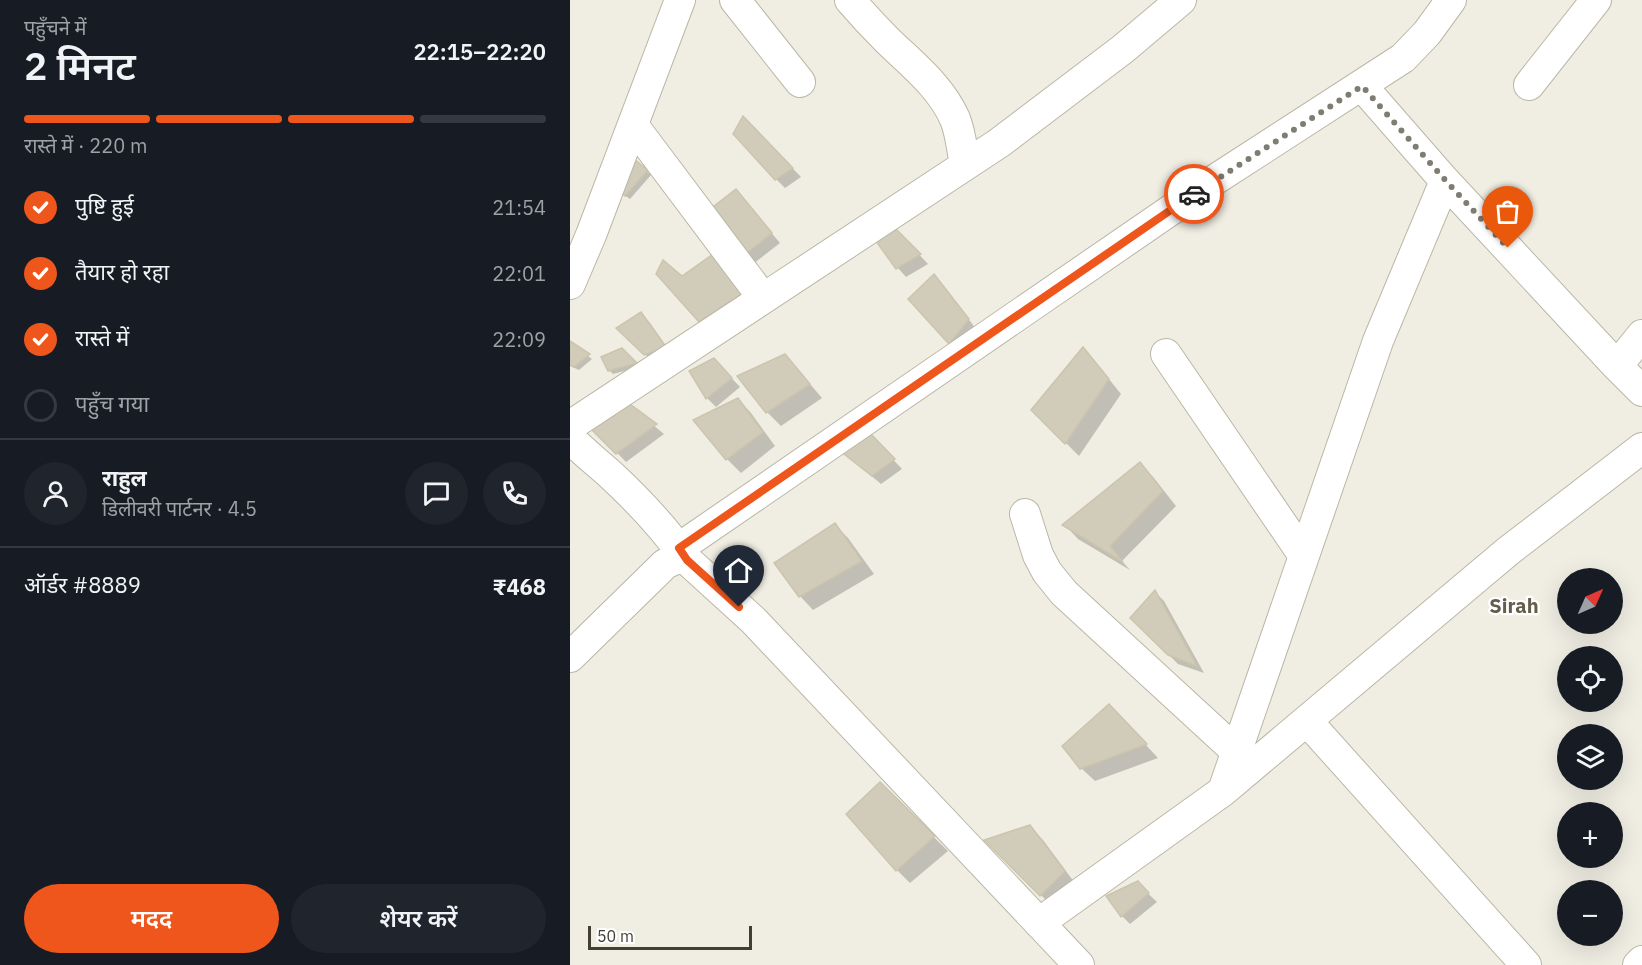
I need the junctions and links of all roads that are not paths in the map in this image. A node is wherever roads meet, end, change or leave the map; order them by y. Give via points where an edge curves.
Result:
1 (680, 0) edge
2 (735, 0) edge
3 (850, 0) edge
4 (1181, 0) edge
5 (1450, 0) edge
6 (1596, 0) edge
7 (800, 82) dead end
8 (1529, 85) dead end
9 (1362, 86) junction
10 (633, 125) junction
11 (965, 165) junction
12 (1446, 181) junction
13 (570, 284) edge
14 (763, 298) junction
15 (1642, 335) edge
16 (1166, 354) dead end
17 (1617, 366) junction
18 (1642, 391) edge
19 (570, 426) edge
20 (570, 438) edge
21 (1642, 448) edge
22 (1025, 513) dead end
23 (683, 554) junction
24 (1304, 556) junction
25 (570, 657) edge
26 (1307, 721) junction
27 (1237, 752) junction
28 (1224, 791) junction
29 (1039, 923) junction
30 (1642, 961) edge
31 (1080, 965) edge
32 (1526, 965) edge
33 (1638, 965) edge

1 - 10 street
2 - 7 street
3 - 11 street via 945,100 960,136
4 - 11 street via 1123,49
5 - 9 street via 1403,58
6 - 8 street
9 - 12 street
9 - 23 street via 1216,179
10 - 13 street
10 - 14 street
11 - 14 street
12 - 17 street
12 - 24 street via 1378,341
14 - 19 street
15 - 17 street
16 - 24 street
17 - 18 street
20 - 23 street via 659,523
21 - 26 street via 1507,552
22 - 27 street via 1038,555 1064,593
23 - 25 street via 665,564
23 - 29 street via 754,621
24 - 27 street
26 - 28 street
26 - 32 street
27 - 28 street
28 - 29 street
29 - 31 street
30 - 33 street

